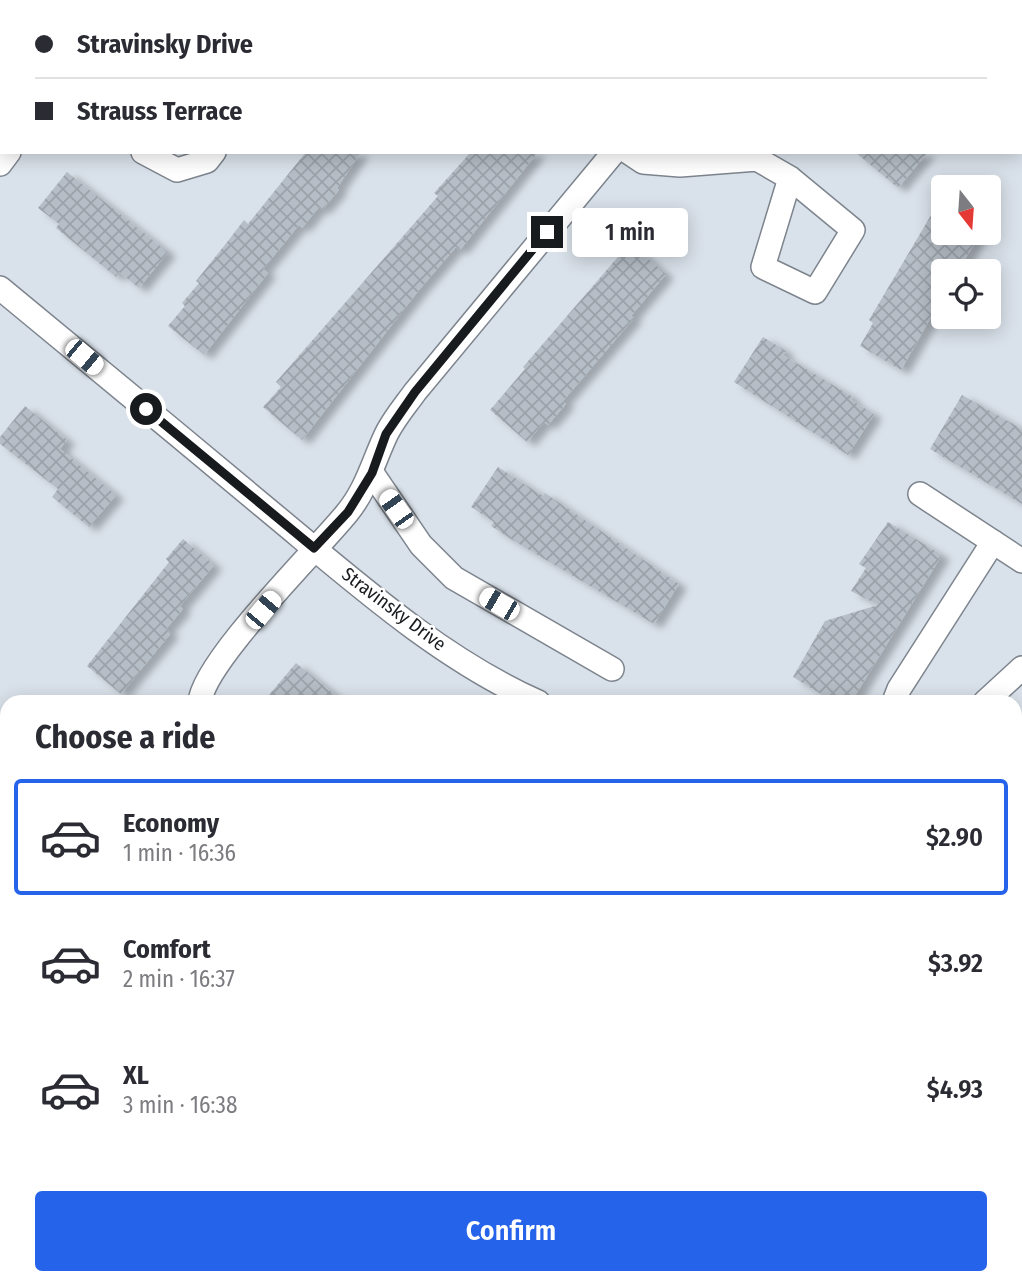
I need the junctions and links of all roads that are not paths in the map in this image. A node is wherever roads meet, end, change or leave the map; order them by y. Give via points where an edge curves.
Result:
1 (148, 154) edge
2 (212, 154) edge
3 (612, 154) edge
4 (631, 154) edge
5 (790, 178) junction
6 (0, 288) edge
7 (372, 473) junction
8 (920, 494) dead end
9 (993, 542) junction
10 (314, 548) junction
11 (1022, 561) edge
12 (1022, 668) edge
13 (612, 669) dead end
14 (203, 695) edge
15 (522, 695) edge
16 (897, 695) edge
17 (993, 695) edge

1 - 2 street via 177,170 207,161
3 - 7 street via 415,392 386,434
4 - 5 street via 643,162 680,165 757,159
5 - 5 street via 853,230 815,292 763,267
6 - 10 street, Stravinsky Drive
7 - 10 street via 348,512
7 - 13 street via 421,545 454,578
8 - 9 street
9 - 11 street
9 - 16 street
10 - 14 street via 212,671
10 - 15 street, Stravinsky Drive via 432,640
12 - 17 street

